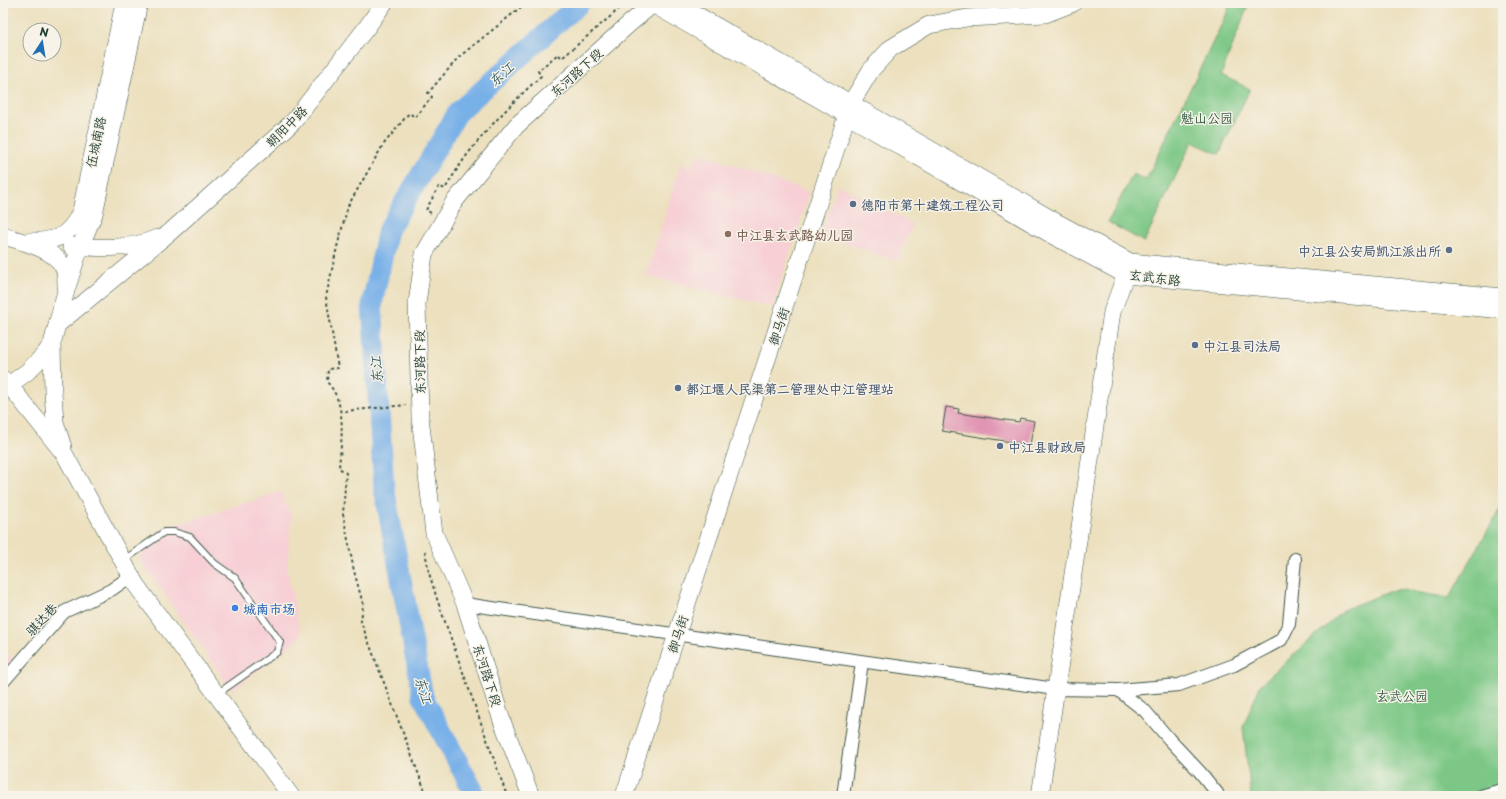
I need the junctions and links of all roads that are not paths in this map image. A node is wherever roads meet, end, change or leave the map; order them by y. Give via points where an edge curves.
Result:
1 (124, 3) edge
2 (139, 3) edge
3 (384, 3) edge
4 (653, 3) edge
5 (676, 3) edge
6 (1073, 3) edge
7 (849, 109) junction
8 (169, 233) junction
9 (3, 236) edge
10 (23, 242) junction
11 (80, 247) junction
12 (1128, 269) junction
13 (66, 287) junction
14 (1503, 297) edge
15 (1503, 310) edge
16 (58, 324) junction
17 (52, 344) junction
18 (5, 384) edge
19 (65, 455) junction
20 (1295, 559) dead end
21 (123, 561) junction
22 (131, 576) junction
23 (465, 604) junction
24 (677, 635) junction
25 (862, 662) junction
26 (3, 682) edge
27 (1056, 690) junction
28 (1118, 690) junction
29 (216, 694) junction
30 (1503, 791) edge
31 (291, 796) edge
32 (531, 796) edge
33 (624, 796) edge
34 (843, 796) edge
35 (1040, 796) edge
36 (1218, 796) edge
37 (1482, 796) edge

1 - 10 street, 伍城南路 via 81,211 68,232 54,240
2 - 11 street, 伍城南路 via 94,214
3 - 8 street, 朝阳中路 via 293,122
4 - 7 street
4 - 23 street, 东河路下段 via 516,126 454,202 424,254 417,303 421,424 434,533
5 - 7 street
6 - 7 street, 御马街 via 1045,14 967,18 929,25 891,48 871,70
7 - 12 street, 玄武东路 via 1052,235
7 - 24 street, 御马街
8 - 11 street via 137,244
8 - 16 street, 朝阳中路
9 - 10 street
10 - 11 street
10 - 13 street via 56,258 66,274
11 - 13 street, 伍城南路
12 - 14 street, 玄武东路
12 - 15 street, 玄武东路
12 - 27 street via 1112,312
13 - 16 street
16 - 17 street
17 - 18 street via 27,372
17 - 19 street via 52,392 56,422
18 - 19 street
19 - 21 street
20 - 28 street via 1289,624 1281,640 1234,665 1179,685
21 - 22 street
21 - 29 lane via 164,532 190,537 214,563 235,578 280,642 277,652
22 - 26 street, 骐达巷 via 111,590 64,612
22 - 29 street
23 - 24 street
23 - 32 street, 东河路下段 via 502,721
24 - 25 street
24 - 33 street, 御马街
25 - 27 street
25 - 34 street
27 - 28 street
27 - 35 street
28 - 36 street via 1145,711
29 - 31 street
30 - 37 street

